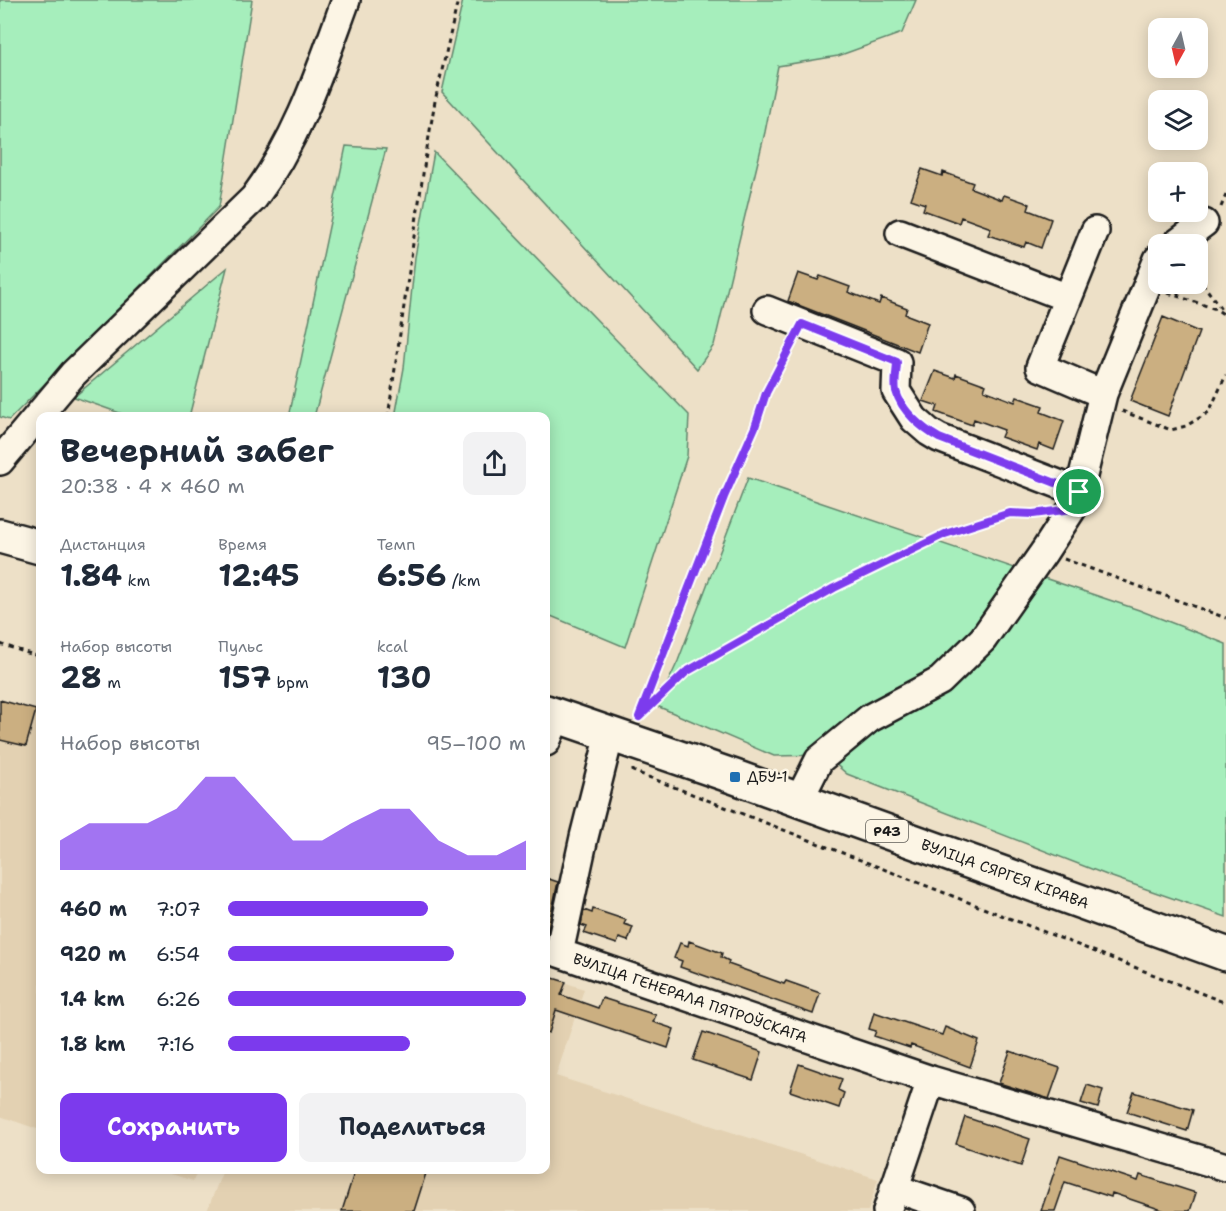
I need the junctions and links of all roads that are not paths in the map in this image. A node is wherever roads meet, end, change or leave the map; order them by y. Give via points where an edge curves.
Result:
1 (346, 0) edge
2 (1204, 223) dead end
3 (1095, 231) dead end
4 (900, 233) dead end
5 (1189, 234) edge
6 (1148, 289) edge
7 (1068, 298) junction
8 (767, 310) dead end
9 (1111, 402) junction
10 (41, 412) edge
11 (36, 418) edge
12 (0, 461) edge
13 (1075, 501) junction
14 (0, 536) edge
15 (36, 546) edge
16 (550, 724) edge
17 (610, 734) junction
18 (799, 800) junction
19 (552, 951) edge
20 (1226, 954) edge
21 (931, 1080) junction
22 (1226, 1167) edge
23 (891, 1199) edge
24 (961, 1211) edge

1 - 10 street via 292,137 254,198 73,374
2 - 5 street
3 - 7 street
4 - 7 street
6 - 9 street
7 - 9 street via 1040,367
8 - 13 street via 897,362 896,391 914,419 929,432
9 - 13 street
11 - 12 street
13 - 18 street via 982,639 940,681 870,718 819,760
14 - 15 main road
16 - 17 main road, ВУЛІЦА СЯРГЕЯ КІРАВА / Р43
17 - 18 main road, ВУЛІЦА СЯРГЕЯ КІРАВА / Р43
17 - 19 street, ВУЛІЦА ГЕНЕРАЛА ПЯТРОЎСКАГА
18 - 20 main road, ВУЛІЦА СЯРГЕЯ КІРАВА / Р43
19 - 21 street, ВУЛІЦА ГЕНЕРАЛА ПЯТРОЎСКАГА
21 - 22 street, ВУЛІЦА ГЕНЕРАЛА ПЯТРОЎСКАГА
21 - 23 street
23 - 24 street

